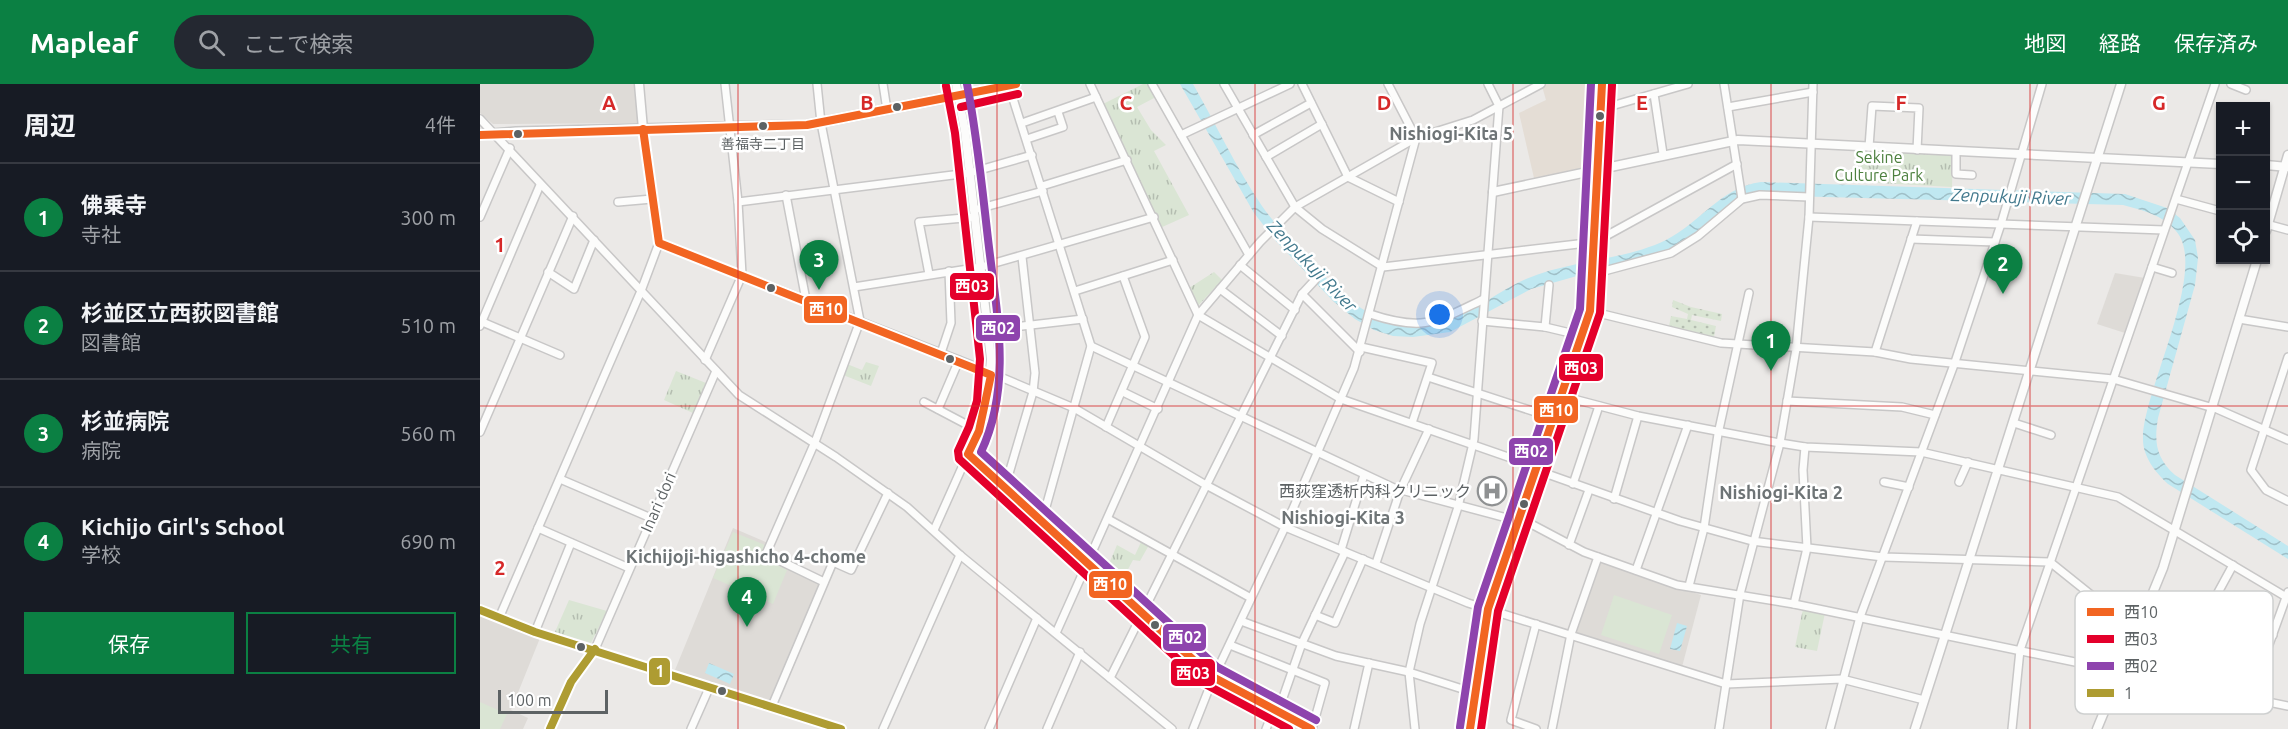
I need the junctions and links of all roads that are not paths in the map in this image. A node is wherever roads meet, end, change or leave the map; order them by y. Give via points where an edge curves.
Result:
1 (639, 84) edge
2 (725, 84) edge
3 (817, 84) edge
4 (884, 84) edge
5 (956, 84) edge
6 (1090, 84) edge
7 (1152, 84) edge
8 (1224, 84) edge
9 (1290, 84) edge
10 (1302, 84) edge
11 (1388, 84) edge
12 (1488, 84) edge
13 (1541, 84) edge
14 (1602, 84) edge
15 (1688, 84) edge
16 (1724, 84) edge
17 (2042, 84) edge
18 (2121, 84) edge
19 (2215, 84) edge
20 (2231, 84) edge
21 (1012, 85) edge
22 (1813, 88) edge
23 (2246, 90) dead end
24 (1654, 94) junction
25 (959, 97) junction
26 (1096, 97) junction
27 (1311, 103) junction
28 (1499, 106) junction
29 (1728, 107) junction
30 (1238, 109) junction
31 (1601, 109) junction
32 (887, 110) junction
33 (1058, 112) junction
34 (480, 119) edge
35 (821, 123) junction
36 (1022, 123) junction
37 (1322, 124) junction
38 (729, 127) junction
39 (643, 129) junction
40 (495, 133) junction
41 (480, 135) edge
42 (1181, 135) junction
43 (1253, 135) junction
44 (1416, 138) junction
45 (1027, 139) junction
46 (1733, 141) junction
47 (1811, 144) junction
48 (1869, 147) junction
49 (510, 148) junction
50 (1917, 150) junction
51 (1956, 151) junction
52 (1663, 154) junction
53 (2022, 154) junction
54 (1032, 155) junction
55 (2288, 155) edge
56 (1266, 157) junction
57 (2098, 157) junction
58 (1127, 160) junction
59 (2189, 162) junction
60 (1737, 164) junction
61 (2216, 164) edge
62 (2270, 165) edge
63 (2286, 167) edge
64 (1598, 168) junction
65 (969, 173) junction
66 (1972, 175) dead end
67 (1348, 177) junction
68 (540, 185) junction
69 (1043, 188) junction
70 (834, 189) junction
71 (1493, 192) junction
72 (786, 195) junction
73 (1809, 196) junction
74 (1742, 198) junction
75 (652, 199) junction
76 (2176, 199) junction
77 (618, 202) dead end
78 (738, 202) junction
79 (1399, 202) junction
80 (1295, 207) junction
81 (2216, 210) edge
82 (974, 214) junction
83 (2270, 214) edge
84 (573, 216) junction
85 (480, 217) edge
86 (1154, 217) junction
87 (1809, 218) junction
88 (1917, 222) junction
89 (2001, 224) junction
90 (2270, 227) edge
91 (2076, 228) junction
92 (2164, 230) junction
93 (2288, 230) edge
94 (1911, 239) junction
95 (594, 240) junction
96 (1595, 242) junction
97 (1995, 242) junction
98 (659, 243) junction
99 (1060, 244) junction
100 (1249, 255) junction
101 (1488, 256) junction
102 (1022, 257) junction
103 (1173, 260) junction
104 (2256, 264) edge
105 (1240, 265) junction
106 (981, 267) junction
107 (1383, 267) junction
108 (2152, 267) junction
109 (949, 271) junction
110 (548, 272) junction
111 (1594, 273) junction
112 (2172, 273) dead end
113 (928, 274) junction
114 (742, 275) junction
115 (1123, 276) junction
116 (1315, 280) dead end
117 (1549, 285) dead end
118 (854, 287) junction
119 (1220, 289) junction
120 (641, 291) junction
121 (1075, 291) junction
122 (1749, 293) dead end
123 (1302, 294) junction
124 (806, 300) junction
125 (1484, 301) junction
126 (1295, 310) junction
127 (1590, 311) junction
128 (1198, 315) junction
129 (1483, 317) junction
130 (1369, 318) junction
131 (1083, 319) junction
132 (2239, 319) junction
133 (860, 321) junction
134 (481, 323) edge
135 (1031, 324) junction
136 (1545, 327) junction
137 (2288, 327) edge
138 (988, 330) junction
139 (1282, 336) junction
140 (1583, 336) junction
141 (520, 338) junction
142 (1738, 344) junction
143 (1091, 346) junction
144 (1361, 349) junction
145 (1796, 349) junction
146 (1875, 352) junction
147 (941, 353) junction
148 (560, 355) dead end
149 (2288, 357) edge
150 (1270, 358) junction
151 (705, 360) junction
152 (959, 360) junction
153 (1955, 362) junction
154 (1135, 364) junction
155 (2031, 369) junction
156 (716, 371) junction
157 (991, 375) junction
158 (1428, 377) junction
159 (2113, 380) junction
160 (1169, 382) junction
161 (1033, 392) junction
162 (1123, 392) junction
163 (1478, 393) junction
164 (1562, 396) junction
165 (1341, 399) junction
166 (924, 402) dead end
167 (1787, 402) junction
168 (1599, 406) junction
169 (2212, 407) junction
170 (1074, 408) junction
171 (938, 409) junction
172 (1158, 409) junction
173 (1935, 415) junction
174 (1638, 416) junction
175 (1242, 417) junction
176 (1554, 418) junction
177 (1412, 423) junction
178 (2014, 423) junction
179 (1688, 425) junction
180 (1106, 427) junction
181 (1429, 429) junction
182 (2264, 429) junction
183 (979, 431) junction
184 (1719, 431) junction
185 (480, 432) edge
186 (2051, 435) dead end
187 (2288, 440) edge
188 (815, 442) junction
189 (1780, 443) junction
190 (1473, 445) junction
191 (1140, 447) junction
192 (1805, 447) junction
193 (1922, 452) junction
194 (968, 454) junction
195 (1318, 454) junction
196 (1968, 462) junction
197 (1537, 468) junction
198 (1999, 469) junction
199 (1364, 475) junction
200 (560, 479) junction
201 (1884, 482) dead end
202 (1959, 482) dead end
203 (1573, 484) junction
204 (1206, 485) junction
205 (2077, 486) junction
206 (1005, 487) junction
207 (1909, 487) junction
208 (1589, 490) junction
209 (1401, 491) junction
210 (888, 493) junction
211 (1614, 499) junction
212 (2288, 501) edge
213 (1458, 507) junction
214 (1656, 513) junction
215 (651, 518) junction
216 (1108, 519) junction
217 (1042, 521) junction
218 (1518, 522) junction
219 (1286, 527) junction
220 (538, 528) junction
221 (1704, 528) junction
222 (934, 530) junction
223 (2175, 530) junction
224 (1752, 541) junction
225 (571, 543) junction
226 (1569, 544) junction
227 (1807, 548) junction
228 (1343, 551) junction
229 (960, 555) junction
230 (1172, 556) junction
231 (1598, 557) junction
232 (1883, 557) junction
233 (1364, 559) junction
234 (1970, 560) junction
235 (2050, 562) junction
236 (1376, 563) junction
237 (1089, 564) junction
238 (2233, 565) junction
239 (629, 568) junction
240 (1636, 570) junction
241 (824, 582) junction
242 (1689, 586) junction
243 (1432, 587) junction
244 (2086, 591) edge
245 (2153, 591) edge
246 (2217, 591) edge
247 (1740, 594) junction
248 (2287, 596) edge
249 (1251, 598) junction
250 (1794, 604) junction
251 (1488, 609) junction
252 (480, 610) edge
253 (1142, 614) junction
254 (1315, 615) junction
255 (1860, 617) junction
256 (499, 618) junction
257 (1037, 618) junction
258 (1240, 621) junction
259 (1536, 624) junction
260 (535, 632) junction
261 (1056, 633) junction
262 (1570, 634) junction
263 (1946, 634) junction
264 (2273, 635) edge
265 (1302, 643) junction
266 (1230, 645) junction
267 (595, 649) junction
268 (2020, 650) junction
269 (1080, 652) junction
270 (2075, 662) edge
271 (1369, 663) junction
272 (1292, 670) junction
273 (1408, 672) junction
274 (1214, 677) junction
275 (1110, 678) junction
276 (1842, 680) junction
277 (1726, 684) junction
278 (710, 686) junction
279 (1475, 693) junction
280 (1924, 700) junction
281 (2273, 702) edge
282 (2288, 705) edge
283 (772, 706) junction
284 (1274, 710) junction
285 (2103, 714) edge
286 (550, 729) edge
287 (691, 729) edge
288 (841, 729) edge
289 (883, 729) edge
290 (989, 729) edge
291 (1047, 729) edge
292 (1172, 729) edge
293 (1192, 729) edge
294 (1266, 729) edge
295 (1312, 729) edge
296 (1354, 729) edge
297 (1415, 729) edge
298 (1470, 729) edge
299 (1536, 729) edge
300 (1552, 729) edge
301 (1719, 729) edge
302 (1830, 729) edge
303 (1915, 729) edge
304 (2012, 729) edge
305 (2097, 729) edge

1 - 39 street
2 - 38 street
3 - 35 street
4 - 32 street
5 - 25 street
6 - 26 street
7 - 42 street
8 - 30 street
9 - 30 street
10 - 27 street
11 - 44 street
12 - 28 street
13 - 28 street
14 - 31 street
15 - 24 street
16 - 29 street
17 - 53 street
18 - 57 street
19 - 59 street
20 - 23 street
21 - 25 main road
21 - 36 street
22 - 29 street
22 - 47 street
24 - 31 street
24 - 52 street
25 - 32 main road
25 - 65 street
26 - 33 street
26 - 58 street
27 - 37 street
27 - 43 street
28 - 44 street via 1473,120
28 - 71 street
29 - 46 street
30 - 42 street
30 - 43 street
31 - 64 street
32 - 35 main road
33 - 36 street
33 - 45 street via 1063,127
34 - 40 street
35 - 38 main road
35 - 70 street
36 - 45 street
37 - 56 street
37 - 67 street
38 - 39 main road
38 - 78 street
39 - 40 main road
39 - 75 street
40 - 41 main road
40 - 49 street
42 - 100 street
43 - 56 street
44 - 67 street
44 - 79 street
45 - 54 street
46 - 47 street
46 - 52 street
46 - 60 street
47 - 48 street
47 - 73 street
48 - 50 street
48 - 50 street via 1872,106 1919,108
49 - 68 street
49 - 85 street
50 - 51 street
51 - 53 street
51 - 66 street via 1956,174
52 - 64 street
53 - 57 street
53 - 89 street
54 - 65 street
54 - 69 street
55 - 63 street
56 - 80 street
57 - 59 street
57 - 91 street
58 - 69 street
58 - 86 street
59 - 61 street
59 - 76 street
60 - 74 street
60 - 96 street
62 - 63 street
63 - 83 street
64 - 71 street
64 - 96 street
65 - 70 street
65 - 82 street
67 - 79 street
67 - 80 street
68 - 84 street
68 - 134 street
69 - 82 street
69 - 99 street
70 - 72 street
70 - 118 street
71 - 101 street
72 - 78 street
72 - 124 street
73 - 74 street
73 - 87 street
74 - 111 street via 1698,236 1671,253
75 - 77 street
75 - 98 street
76 - 81 street
76 - 92 street
78 - 114 street
79 - 107 street
80 - 100 street
80 - 107 street
82 - 106 street
82 - 113 street via 919,222
84 - 95 street
84 - 110 street
86 - 99 street
86 - 103 street
87 - 88 street
87 - 145 street
88 - 89 street
88 - 94 street
89 - 91 street
89 - 97 street
90 - 93 street
91 - 92 street
91 - 155 street
92 - 108 street
94 - 97 street
94 - 146 street
95 - 110 street via 574,289
95 - 120 street
96 - 101 street
96 - 111 street
97 - 153 street
98 - 114 street
98 - 120 street
99 - 102 street
99 - 121 street
100 - 105 street
101 - 107 street
101 - 125 street
102 - 106 street
102 - 135 street
103 - 115 street
103 - 128 street
104 - 132 street
105 - 119 street
105 - 126 street
106 - 109 street
106 - 138 street
107 - 130 street
108 - 112 street
108 - 159 street
109 - 113 street
109 - 147 street via 951,323
110 - 141 street
111 - 127 street
113 - 118 street
114 - 124 street
114 - 151 street
115 - 121 street
115 - 154 street via 1145,337
116 - 123 street
117 - 136 street
118 - 133 street
119 - 128 street
119 - 139 street
120 - 151 street
120 - 200 street
121 - 131 street
122 - 142 street
123 - 126 street
123 - 144 street
124 - 133 street
125 - 129 street
125 - 130 street via 1425,324
126 - 139 street
127 - 140 street
127 - 142 street via 1706,340
128 - 150 street
128 - 160 street
129 - 136 street
129 - 163 street
130 - 144 street
131 - 135 street
131 - 143 street
132 - 137 street
132 - 169 street
133 - 147 street
133 - 188 street
134 - 141 street
135 - 138 street
135 - 161 street via 1036,363
136 - 140 street
138 - 157 street
139 - 150 street
140 - 164 street
141 - 148 street
141 - 185 street
142 - 145 street
142 - 184 street
143 - 154 street
143 - 170 street
144 - 158 street via 1432,363
144 - 165 street
145 - 146 street
145 - 167 street
146 - 153 street
147 - 152 street
149 - 182 street
150 - 165 street
150 - 175 street
151 - 156 street
152 - 157 street
152 - 171 street
153 - 155 street
153 - 173 street
154 - 160 street
154 - 162 street
155 - 159 street
155 - 178 street
156 - 188 street via 744,398
156 - 215 street, Inari dori
157 - 161 street
157 - 183 street
158 - 163 street
158 - 177 street
159 - 169 street
159 - 205 street
160 - 172 street
160 - 175 street
161 - 170 street
161 - 206 street
162 - 172 street
162 - 180 street
163 - 176 street
163 - 190 street
164 - 168 street
164 - 176 street
165 - 177 street
165 - 195 street
166 - 171 street
167 - 173 street via 1902,407
167 - 189 street
168 - 174 street
168 - 203 street
169 - 182 street
169 - 223 street
170 - 180 street
170 - 217 street
171 - 183 street
172 - 191 street
173 - 193 street
174 - 179 street
174 - 211 street
175 - 195 street
175 - 204 street
176 - 197 street
177 - 181 street
178 - 186 street
178 - 198 street
179 - 184 street
179 - 214 street
180 - 191 street
181 - 190 street
181 - 209 street
182 - 187 street
182 - 212 street via 2251,470 2266,490
183 - 194 street
184 - 189 street
184 - 221 street
188 - 210 street
188 - 241 street via 766,554
189 - 192 street
189 - 224 street
190 - 197 street
190 - 213 street
191 - 204 street
191 - 216 street
192 - 193 street
192 - 227 street
193 - 196 street
193 - 207 street
194 - 206 street
194 - 222 street
195 - 199 street
195 - 219 street
196 - 198 street
196 - 202 street
197 - 203 street
197 - 218 street
198 - 205 street
198 - 234 street
199 - 209 street
199 - 228 street
200 - 215 street
200 - 220 street
201 - 207 street
203 - 208 street
204 - 219 street
204 - 230 street
205 - 223 street via 2118,497
205 - 235 street
206 - 217 street
207 - 232 street
208 - 211 street
208 - 226 street
209 - 213 street
209 - 236 street
210 - 222 street
210 - 241 street via 851,570 833,562
211 - 214 street
213 - 218 street
213 - 243 street
214 - 221 street
214 - 240 street
215 - 239 street, Inari dori
216 - 230 street
216 - 237 street
217 - 237 street
218 - 226 street via 1533,525
218 - 251 street
219 - 228 street
219 - 249 street
220 - 225 street
220 - 256 street
221 - 224 street
221 - 242 street
222 - 229 street
223 - 238 street
223 - 245 street
224 - 227 street
224 - 247 street
225 - 239 street
225 - 260 street
226 - 231 street
227 - 232 street
227 - 250 street
228 - 233 street
228 - 254 street
229 - 257 street
229 - 289 street
230 - 249 street
230 - 253 street
231 - 240 street
231 - 262 street
232 - 234 street
232 - 255 street
233 - 236 street
233 - 254 street via 1335,623
234 - 235 street
234 - 263 street
235 - 244 street
235 - 268 street
236 - 243 street
237 - 253 street
237 - 261 street
238 - 246 street
238 - 248 street
239 - 267 street, Inari dori
240 - 242 street
241 - 283 street
242 - 247 street
243 - 251 street
243 - 273 street
247 - 250 street
247 - 277 street
248 - 264 street
249 - 258 street
250 - 255 street
251 - 259 street
251 - 279 street
252 - 256 street
253 - 274 street
253 - 275 street
254 - 265 street
255 - 263 street
255 - 276 street
256 - 260 street
257 - 261 street
257 - 290 street
258 - 265 street
258 - 266 street
259 - 262 street
259 - 299 street via 1511,720
260 - 267 street
261 - 269 street
262 - 277 street
262 - 300 street
263 - 268 street
263 - 280 street
265 - 271 street
265 - 272 street
266 - 272 street
266 - 274 street
267 - 278 street
267 - 286 street, Inari dori via 571,682
268 - 270 street
268 - 304 street
269 - 275 street
269 - 291 street
271 - 273 street
271 - 296 street
272 - 284 street
272 - 295 street via 1325,683
273 - 279 street
273 - 297 street
274 - 284 street
274 - 293 street
275 - 292 street
276 - 277 street
276 - 280 street
276 - 302 street
277 - 301 street
278 - 283 street
278 - 287 street
279 - 298 street
280 - 303 street
281 - 282 street
283 - 288 street
284 - 294 street
284 - 295 street
285 - 305 street

